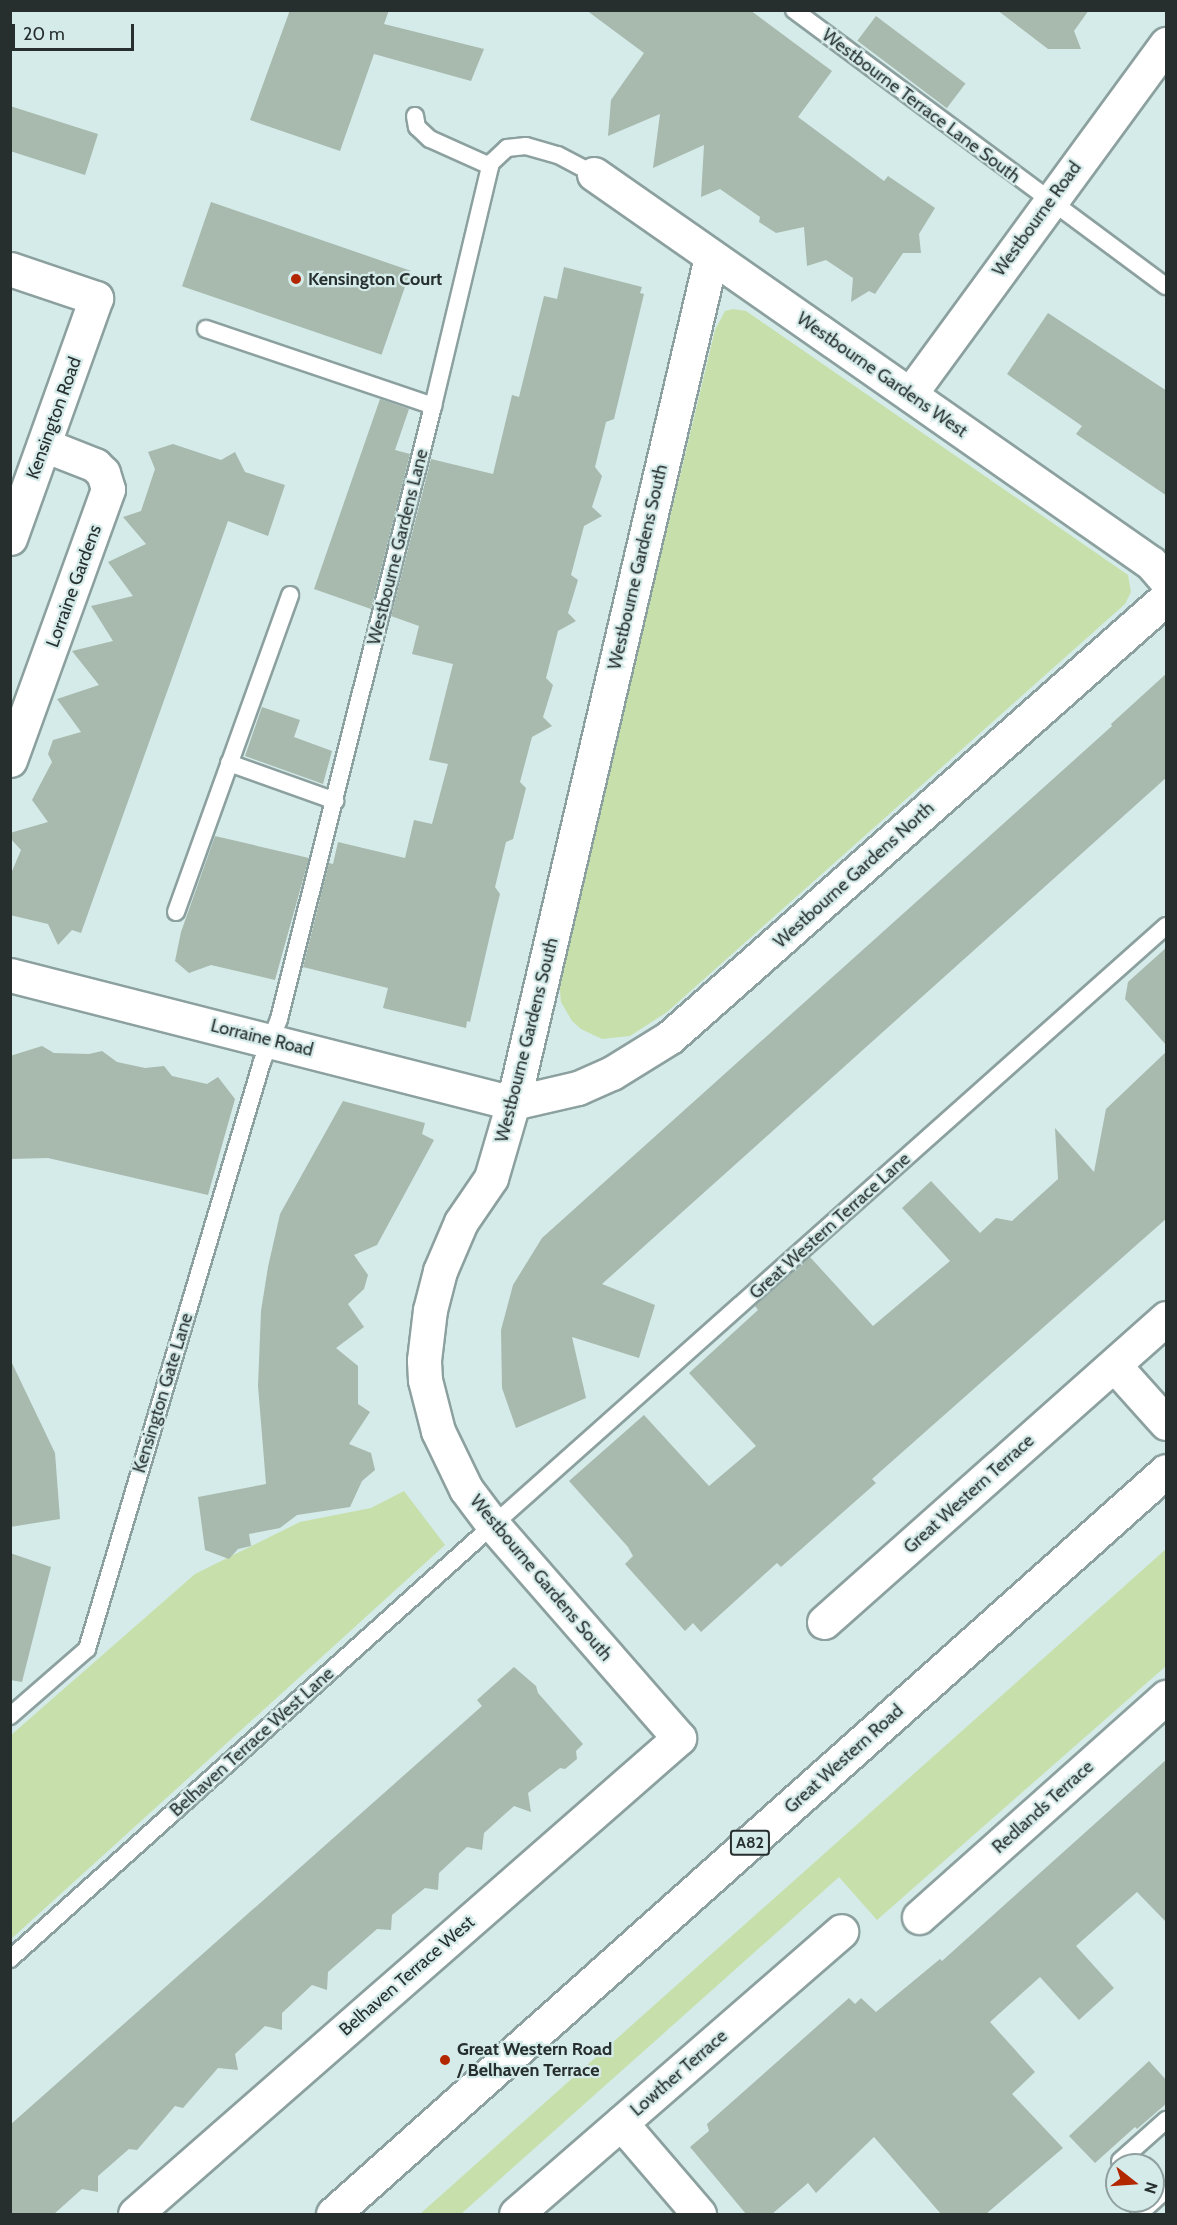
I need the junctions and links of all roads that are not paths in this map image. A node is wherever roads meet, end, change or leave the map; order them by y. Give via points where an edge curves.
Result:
1 (794, 10) edge
2 (1167, 45) edge
3 (415, 116) dead end
4 (490, 166) junction
5 (594, 174) joint
6 (1049, 201) junction
7 (711, 256) junction
8 (10, 269) edge
9 (1167, 286) edge
10 (206, 329) dead end
11 (910, 394) junction
12 (433, 406) junction
13 (44, 445) junction
14 (10, 538) edge
15 (1167, 580) edge
16 (290, 596) dead end
17 (1167, 598) edge
18 (10, 760) edge
19 (229, 763) junction
20 (334, 801) junction
21 (176, 912) dead end
22 (1167, 926) edge
23 (10, 975) edge
24 (270, 1040) junction
25 (513, 1103) junction
26 (1167, 1318) edge
27 (1114, 1365) junction
28 (1167, 1423) edge
29 (1167, 1471) edge
30 (493, 1525) junction
31 (824, 1622) dead end
32 (1167, 1697) edge
33 (10, 1716) edge
34 (679, 1738) joint
35 (920, 1917) dead end
36 (842, 1931) dead end
37 (10, 1959) edge
38 (1167, 2120) edge
39 (621, 2123) junction
40 (1129, 2153) edge
41 (1167, 2190) edge
42 (135, 2214) edge
43 (333, 2214) edge
44 (516, 2214) edge
45 (699, 2214) edge
46 (1139, 2214) edge

1 - 6 lane, Westbourne Terrace Lane South
2 - 6 street, Westbourne Road
3 - 4 lane via 417,128 430,139
4 - 5 lane via 507,148 526,146 550,152
4 - 12 lane, Westbourne Gardens Lane
5 - 7 street, Westbourne Gardens West
6 - 9 lane, Westbourne Terrace Lane South
6 - 11 street, Westbourne Road
7 - 11 street, Westbourne Gardens West
7 - 25 street, Westbourne Gardens South
8 - 13 street, Kensington Road via 96,298
10 - 12 lane
11 - 15 street, Westbourne Gardens West via 1151,563
12 - 20 lane, Westbourne Gardens Lane
13 - 14 street, Kensington Road
13 - 18 street, Lorraine Gardens via 95,465 103,473 108,489
16 - 19 lane
17 - 25 street, Westbourne Gardens North via 670,1037 612,1073 578,1088
19 - 20 lane
19 - 21 lane
20 - 24 lane, Westbourne Gardens Lane via 279,1019
22 - 30 lane, Great Western Terrace Lane
23 - 24 street, Lorraine Road
24 - 25 street, Lorraine Road
24 - 33 lane, Kensington Gate Lane via 87,1649
25 - 30 street, Westbourne Gardens South via 491,1178 461,1222 440,1271 424,1360 438,1431 466,1489
26 - 27 street, Great Western Terrace
27 - 28 street
27 - 31 street, Great Western Terrace
29 - 43 street, Great Western Road / A82
30 - 34 street, Westbourne Gardens South
30 - 37 lane, Belhaven Terrace West Lane
32 - 35 street, Redlands Terrace
34 - 42 street, Belhaven Terrace West
36 - 39 street, Lowther Terrace
38 - 40 lane
39 - 44 street, Lowther Terrace
39 - 45 street
41 - 46 lane

